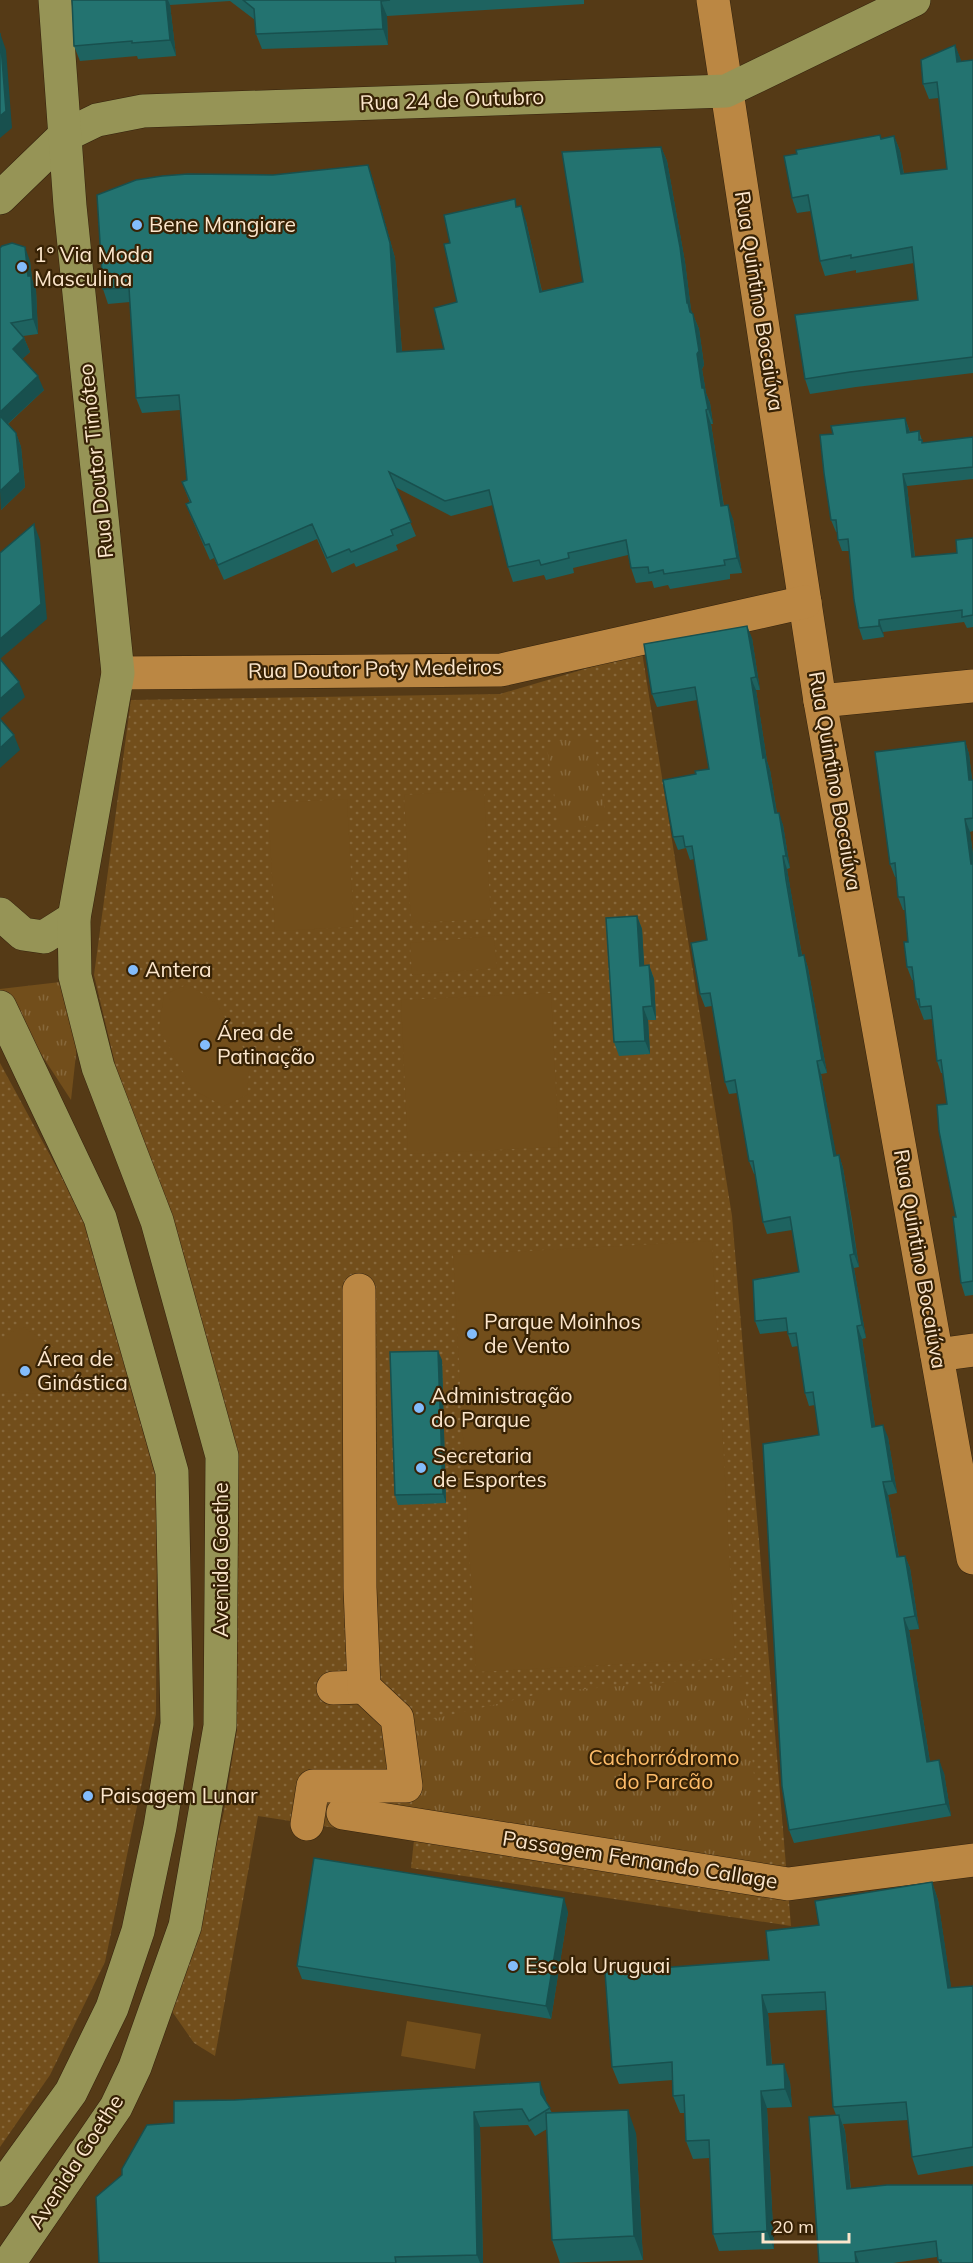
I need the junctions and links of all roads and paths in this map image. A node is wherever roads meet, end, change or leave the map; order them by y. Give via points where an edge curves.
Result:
1 (55, 0) edge
2 (713, 0) edge
3 (914, 0) edge
4 (726, 91) junction
5 (64, 136) junction
6 (0, 198) edge
7 (805, 602) junction
8 (118, 673) junction
9 (973, 686) edge
10 (820, 701) junction
11 (0, 914) edge
12 (74, 918) junction
13 (0, 1007) edge
14 (359, 1290) dead end
15 (973, 1350) edge
16 (937, 1355) junction
17 (973, 1558) edge
18 (343, 1813) dead end
19 (307, 1824) dead end
20 (973, 1860) edge
21 (0, 2190) edge
22 (9, 2263) edge

1 - 5 main road, Rua Doutor Timóteo
2 - 4 street, Rua Quintino Bocaiúva
3 - 4 main road, Rua 24 de Outubro
4 - 5 main road, Rua 24 de Outubro via 143,111 97,120
4 - 7 street, Rua Quintino Bocaiúva
5 - 6 main road, Rua 24 de Outubro
5 - 8 main road, Rua Doutor Timóteo
7 - 8 street, Rua Doutor Poty Medeiros via 501,670
7 - 10 street, Rua Quintino Bocaiúva
8 - 12 main road, Rua Doutor Timóteo
9 - 10 street
10 - 16 street, Rua Quintino Bocaiúva
11 - 12 main road via 23,934 44,938
12 - 22 main road, Avenida Goethe via 75,975 98,1067 157,1221 222,1456 220,1726 185,1926 135,2067 116,2107
13 - 21 main road, Avenida Goethe via 100,1218 172,1472 177,1724 138,1931 112,2008 71,2092
14 - 19 street via 360,1588 348,1687 397,1718 406,1786 313,1786
15 - 16 street
16 - 17 street, Rua Quintino Bocaiúva
18 - 20 street, Passagem Fernando Callage via 788,1884

